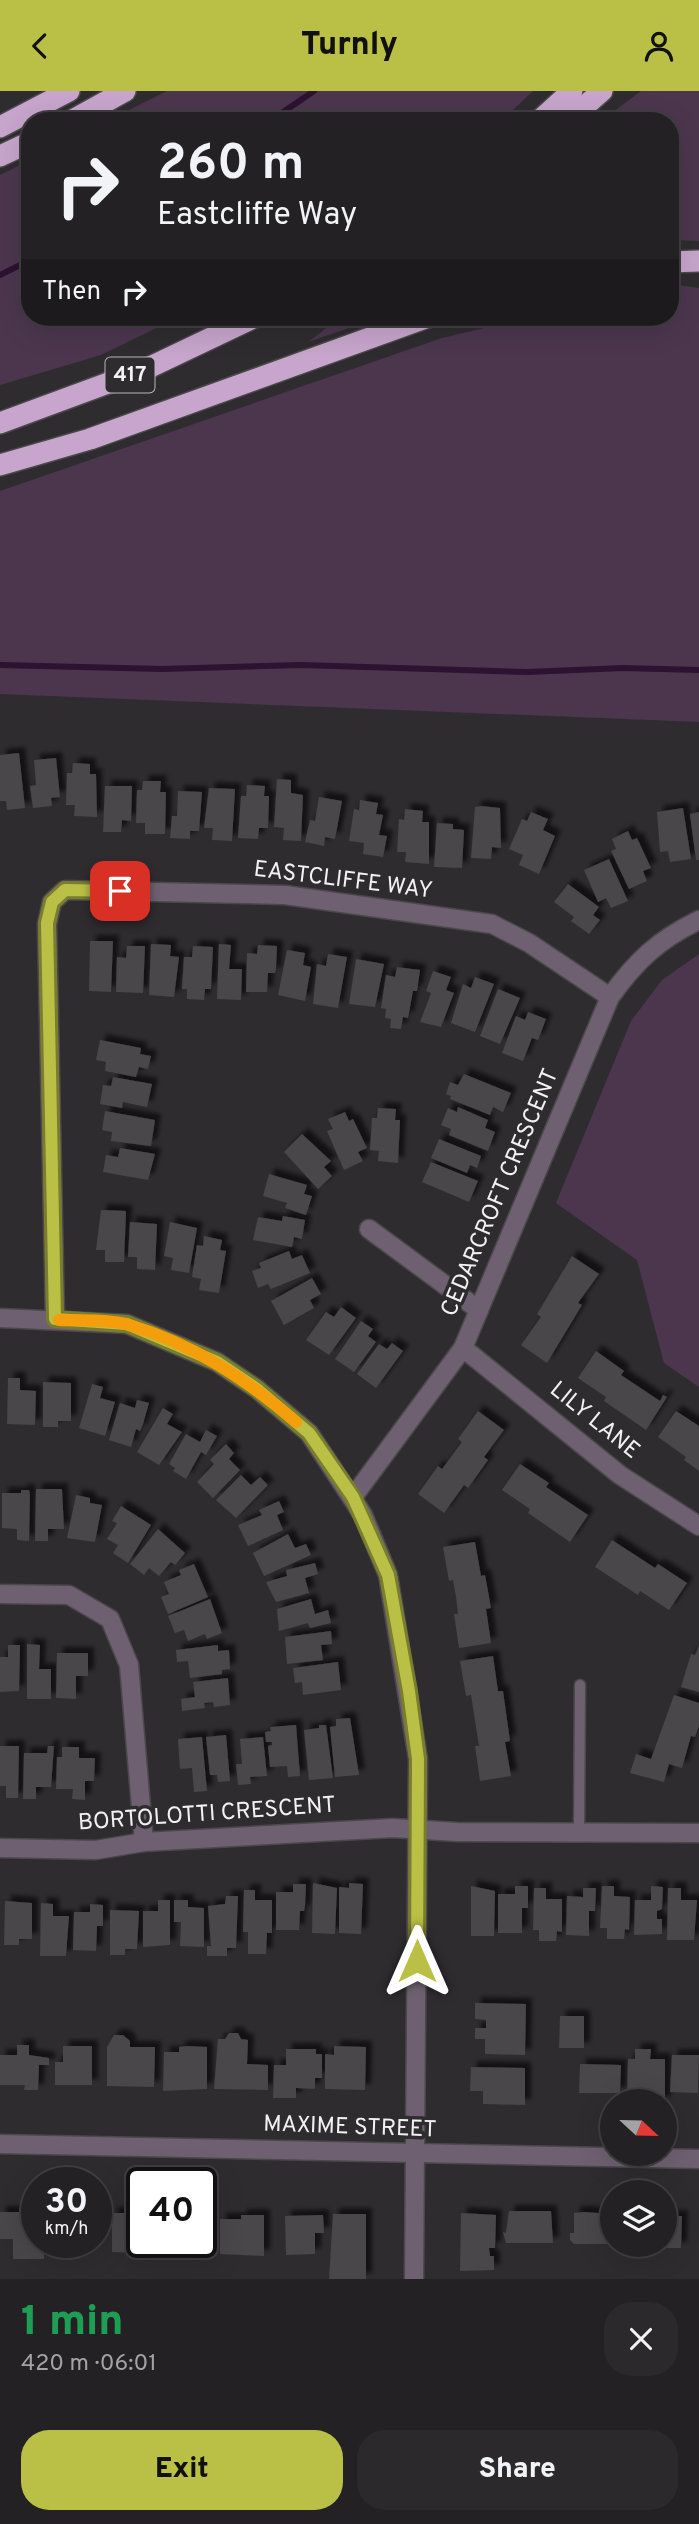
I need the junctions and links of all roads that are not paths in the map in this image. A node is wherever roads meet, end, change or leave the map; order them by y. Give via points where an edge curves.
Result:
1 (69, 91) edge
2 (125, 91) edge
3 (572, 91) edge
4 (602, 91) edge
5 (29, 112) edge
6 (87, 112) edge
7 (548, 112) edge
8 (578, 112) edge
9 (21, 116) edge
10 (0, 127) edge
11 (21, 146) edge
12 (0, 156) edge
13 (699, 261) edge
14 (679, 262) edge
15 (236, 326) edge
16 (403, 326) edge
17 (0, 423) edge
18 (0, 465) edge
19 (699, 920) edge
20 (610, 997) junction
21 (369, 1229) dead end
22 (479, 1310) junction
23 (0, 1318) edge
24 (55, 1319) junction
25 (463, 1348) junction
26 (353, 1497) junction
27 (699, 1526) edge
28 (0, 1594) edge
29 (580, 1685) dead end
30 (418, 1829) junction
31 (699, 1833) edge
32 (579, 1834) junction
33 (144, 1842) junction
34 (0, 1848) edge
35 (0, 2144) edge
36 (416, 2154) junction
37 (699, 2159) edge
38 (414, 2279) edge

1 - 5 highway
2 - 6 highway
3 - 7 highway
4 - 8 highway
9 - 10 highway
11 - 12 highway
13 - 14 highway
15 - 17 highway, 417 via 146,369
16 - 18 highway via 90,439
19 - 20 street, CEDARCROFT CRESCENT via 668,935
20 - 22 street, CEDARCROFT CRESCENT
20 - 24 street, EASTCLIFFE WAY via 492,924 285,895 65,890 52,902 47,923
21 - 22 street
22 - 25 street, CEDARCROFT CRESCENT
23 - 24 street
24 - 26 street via 127,1324 217,1362 309,1433
25 - 26 street, CEDARCROFT CRESCENT
25 - 27 street, LILY LANE via 620,1475
26 - 30 street via 388,1575 418,1759
28 - 33 street via 69,1595 110,1619 129,1665
29 - 32 lane
30 - 32 street
30 - 33 street, BORTOLOTTI CRESCENT
30 - 36 street
31 - 32 street
33 - 34 street, BORTOLOTTI CRESCENT via 96,1850
35 - 36 street, MAXIME STREET
36 - 37 street, MAXIME STREET
36 - 38 street

